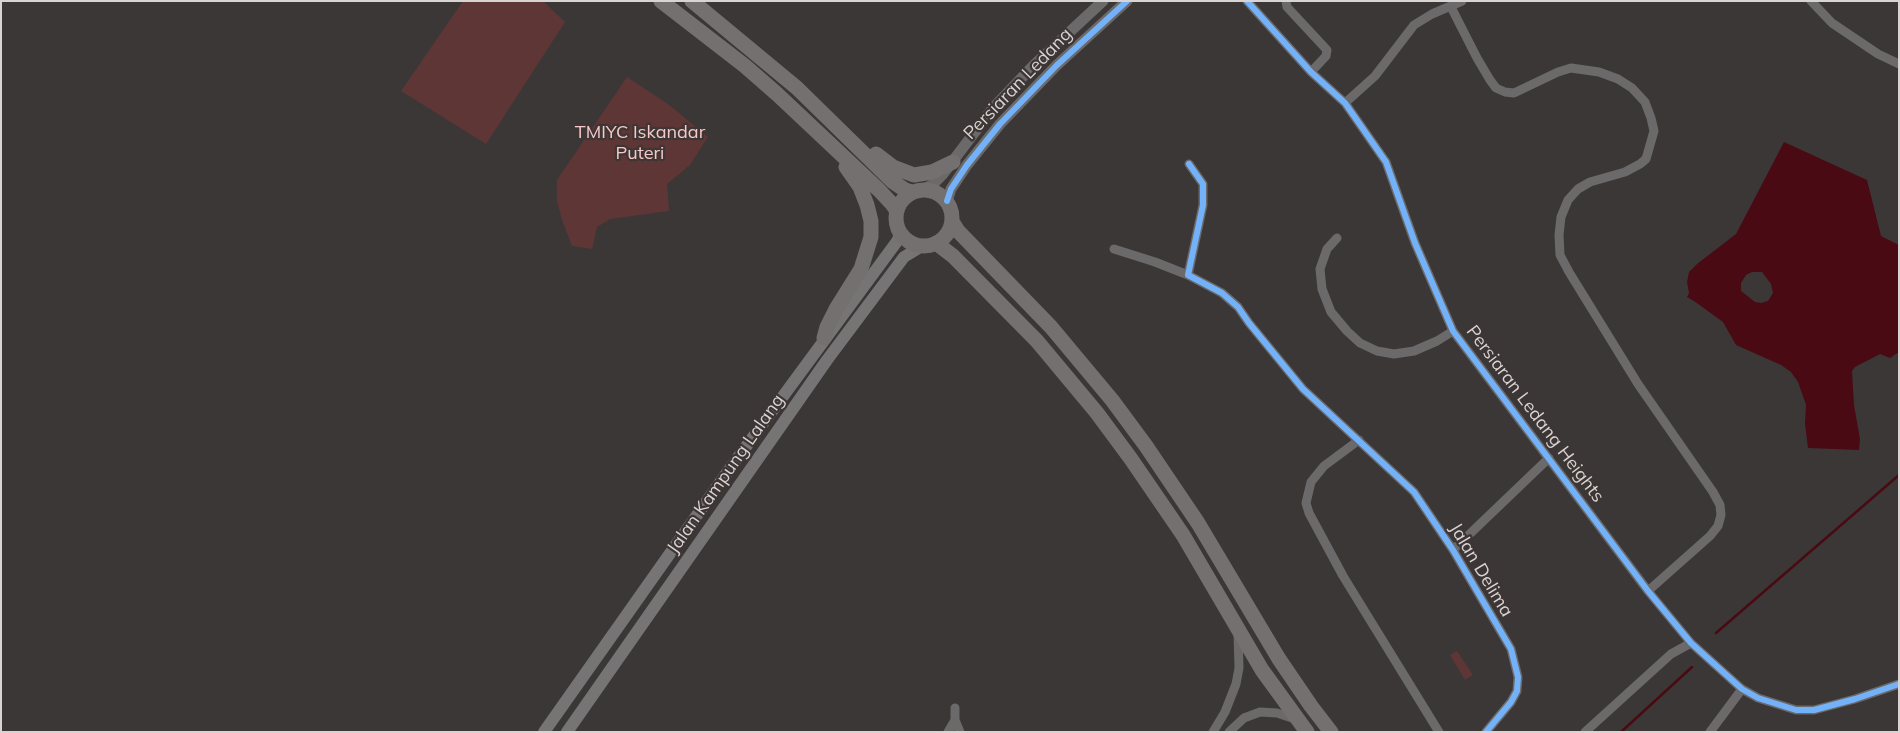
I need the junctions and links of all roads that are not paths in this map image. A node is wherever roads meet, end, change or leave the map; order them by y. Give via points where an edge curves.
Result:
1 (661, 1) edge
2 (692, 1) edge
3 (1103, 1) edge
4 (1127, 1) edge
5 (1247, 1) edge
6 (1286, 1) edge
7 (1462, 1) edge
8 (1811, 1) edge
9 (1452, 7) junction
10 (1899, 64) edge
11 (1311, 72) junction
12 (1345, 103) junction
13 (840, 130) junction
14 (839, 152) junction
15 (953, 162) junction
16 (1189, 164) dead end
17 (918, 191) junction
18 (947, 200) junction
19 (897, 211) junction
20 (952, 223) junction
21 (900, 232) junction
22 (1337, 238) dead end
23 (929, 245) junction
24 (1114, 248) dead end
25 (1188, 275) junction
26 (1454, 331) junction
27 (824, 338) junction
28 (1359, 440) junction
29 (1549, 458) junction
30 (1453, 550) junction
31 (1648, 591) junction
32 (1238, 629) junction
33 (1692, 643) junction
34 (1899, 684) edge
35 (1742, 689) junction
36 (955, 708) dead end
37 (956, 720) junction
38 (1298, 720) junction
39 (544, 732) edge
40 (567, 732) edge
41 (948, 732) edge
42 (960, 732) edge
43 (1213, 732) edge
44 (1229, 732) edge
45 (1307, 732) edge
46 (1332, 732) edge
47 (1439, 732) edge
48 (1486, 732) edge
49 (1585, 732) edge
50 (1710, 732) edge

1 - 14 highway via 744,66
2 - 13 highway via 780,74
3 - 15 street, Persiaran Ledang via 993,108
4 - 18 street, Persiaran Ledang via 1057,65 1000,124 967,165
5 - 11 street, Persiaran Ledang Heights
6 - 11 street via 1287,7 1327,50 1326,56
7 - 9 street
8 - 10 street via 1832,23
9 - 12 street via 1414,25 1375,76
9 - 31 street via 1496,88 1514,92 1571,68 1600,72 1632,88 1645,102 1651,118 1654,131 1646,159 1625,172 1590,182 1578,189 1568,200 1558,235 1560,255 1569,272 1638,384 1720,505 1718,526 1710,536
11 - 12 street, Persiaran Ledang Heights
12 - 26 street, Persiaran Ledang Heights via 1386,162 1414,243
13 - 15 highway via 857,138 888,164 907,173 926,174
13 - 17 highway via 892,181 905,190
14 - 19 highway
14 - 27 highway via 867,205 871,237 861,269 836,309
15 - 17 street, Persiaran Ledang via 937,181
16 - 25 street via 1203,184 1203,205
17 - 18 highway via 938,193
17 - 19 highway via 901,201
18 - 20 highway via 952,211
19 - 21 highway via 896,224
20 - 23 highway via 948,234
20 - 46 highway via 1051,327 1112,400 1198,523 1278,659
21 - 23 highway via 910,243
21 - 27 main road, Jalan Kampung Lalang via 898,240
22 - 26 street via 1327,249 1320,269 1322,289 1330,312 1360,343 1394,354 1414,351
23 - 32 highway via 953,256 1037,341 1097,413 1183,535
23 - 40 main road, Jalan Kampung Lalang via 904,257
24 - 25 street, Jalan Delima
25 - 28 street, Jalan Delima via 1222,293 1238,307 1303,389
26 - 29 street, Persiaran Ledang Heights
27 - 39 main road, Jalan Kampung Lalang
28 - 30 street, Jalan Delima via 1414,492
28 - 47 street via 1315,476 1306,503 1343,576
29 - 30 street
29 - 31 street, Persiaran Ledang Heights
30 - 48 street, Jalan Delima via 1511,648 1518,677 1517,691 1511,702
31 - 33 street, Persiaran Ledang Heights
32 - 38 highway via 1262,670
32 - 43 street via 1236,684
33 - 35 street, Persiaran Ledang Heights
33 - 49 street via 1671,654
34 - 35 street, Persiaran Ledang Heights via 1814,710 1777,706
35 - 50 street
36 - 37 street
37 - 41 street
37 - 42 street
38 - 44 street via 1265,711 1244,718
38 - 45 highway

